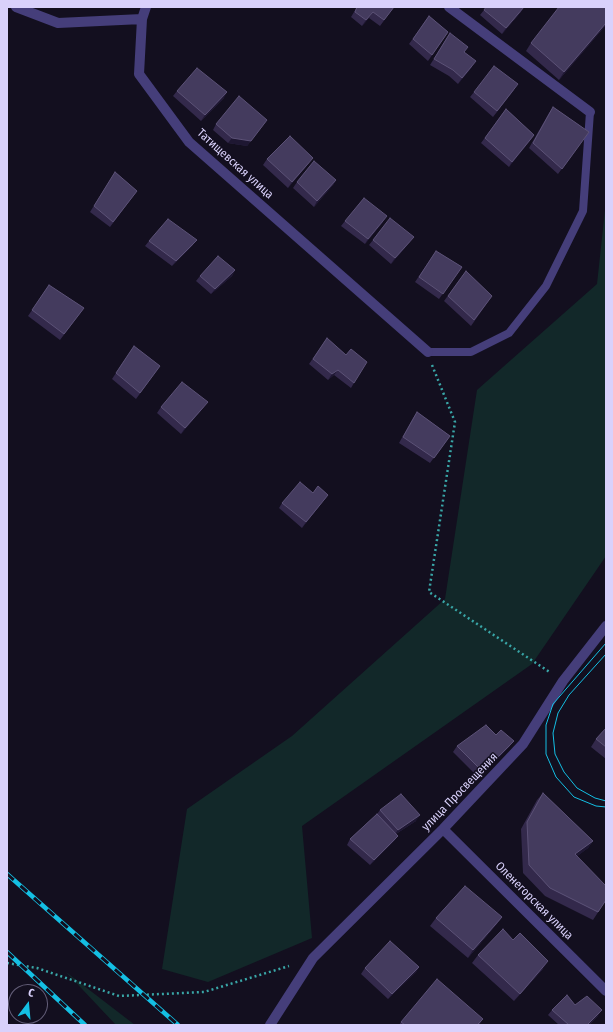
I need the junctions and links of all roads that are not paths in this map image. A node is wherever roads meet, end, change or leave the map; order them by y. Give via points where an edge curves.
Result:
1 (16, 7) edge
2 (146, 7) edge
3 (449, 7) edge
4 (142, 19) junction
5 (590, 112) joint
6 (428, 352) joint
7 (606, 626) edge
8 (443, 829) junction
9 (606, 991) edge
10 (270, 1025) edge

1 - 4 street via 58,23
2 - 4 street, Татищевская улица
3 - 5 street
4 - 6 street, Татищевская улица via 139,74 189,142
5 - 6 lane via 583,211 546,286 509,333 471,352
7 - 8 street, улица Просвещения via 563,681 524,744
8 - 9 street, Оленегорская улица
8 - 10 street, улица Просвещения via 313,958

